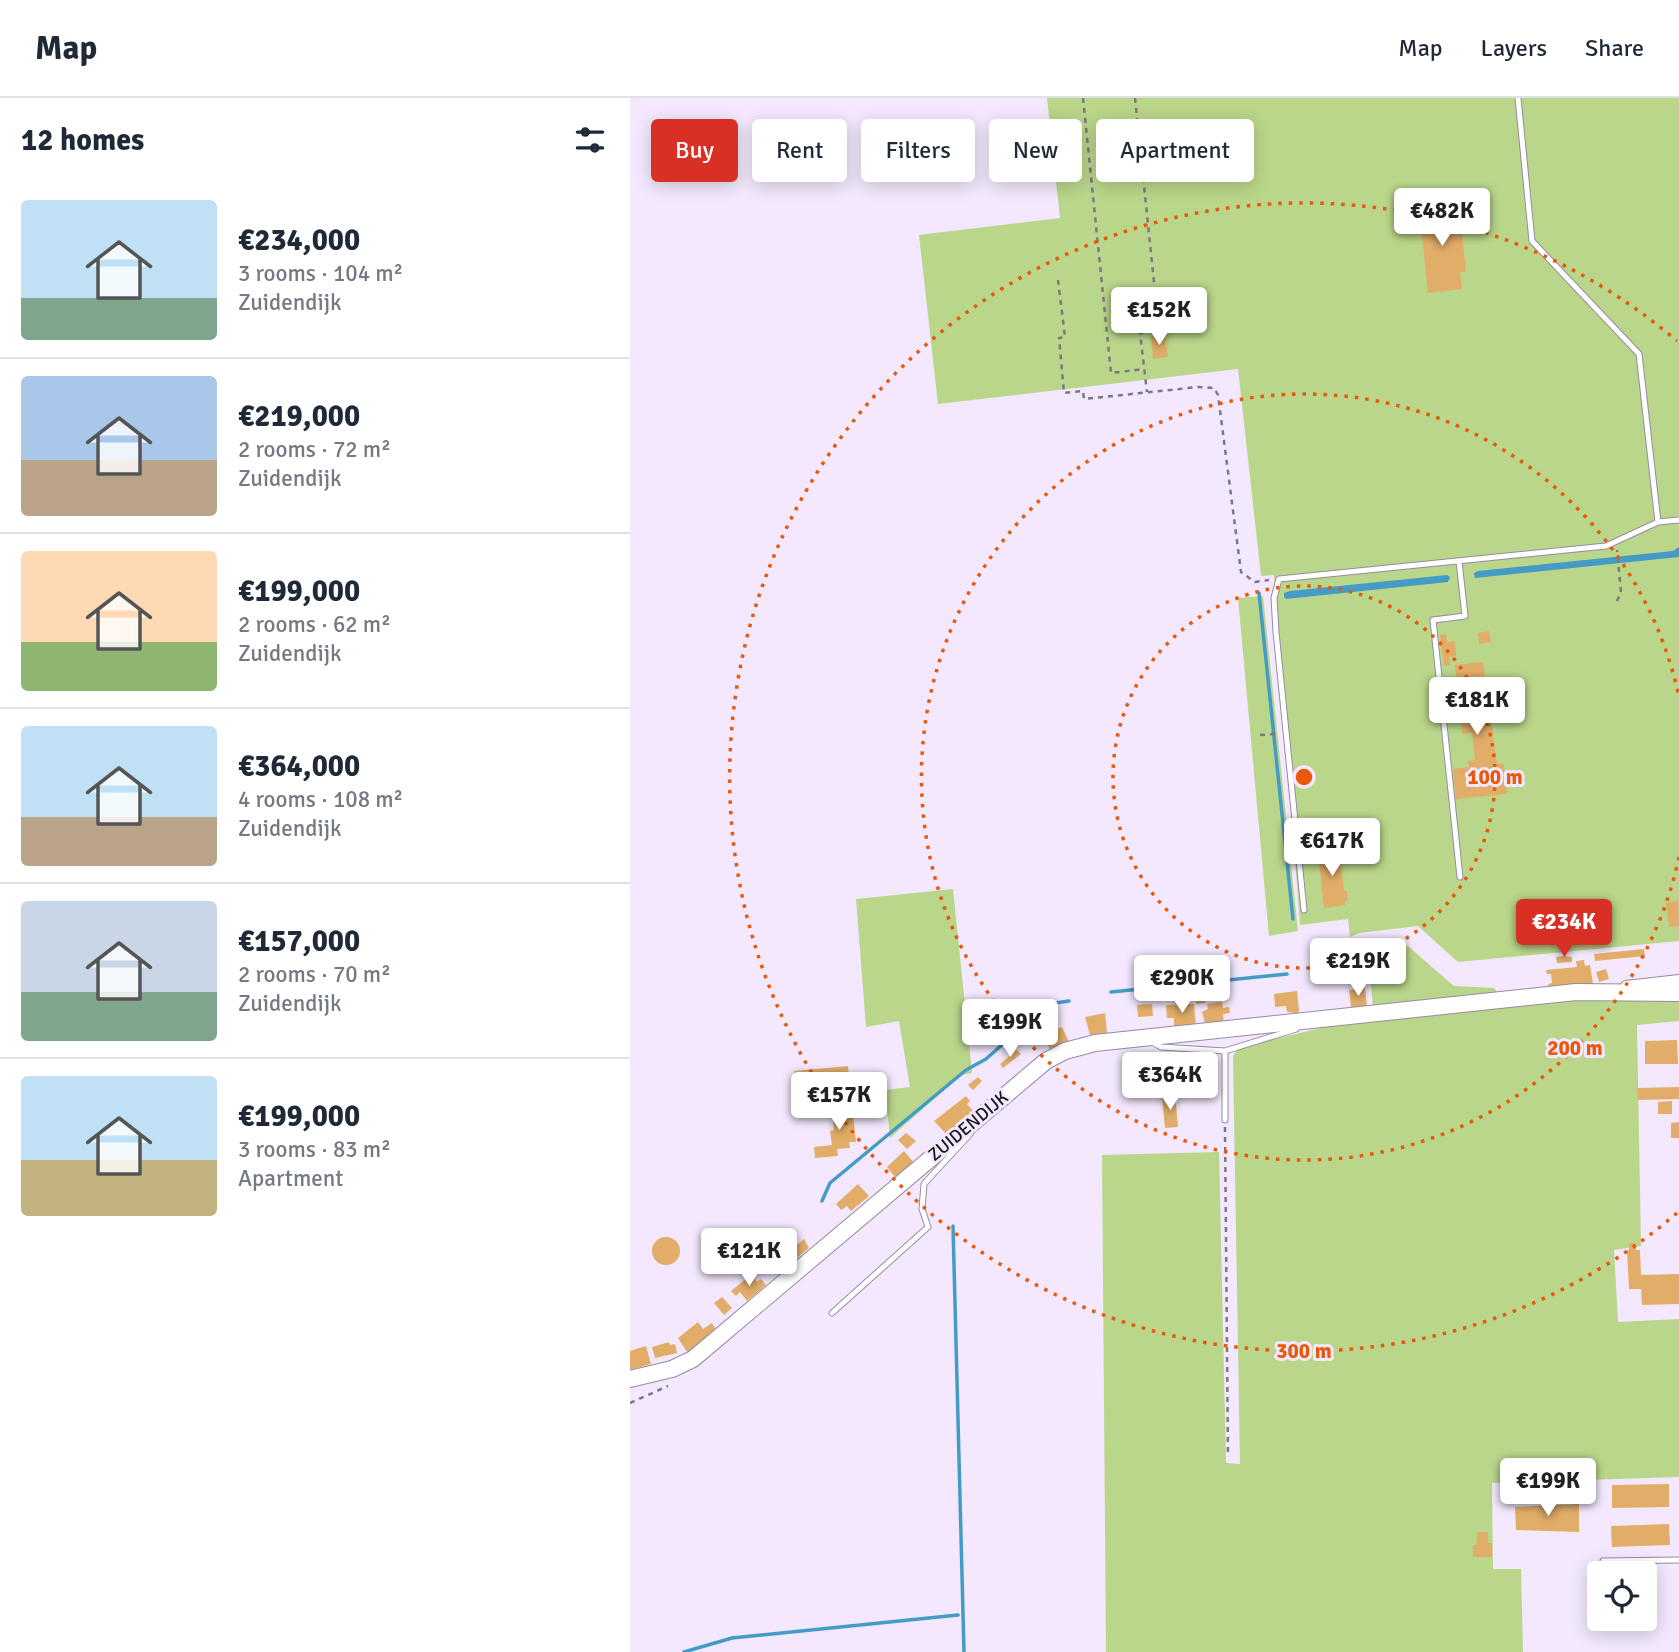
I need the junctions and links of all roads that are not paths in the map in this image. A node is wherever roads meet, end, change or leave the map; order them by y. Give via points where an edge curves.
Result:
1 (1518, 98) edge
2 (1679, 520) edge
3 (1658, 522) junction
4 (1459, 561) junction
5 (1460, 877) dead end
6 (1304, 909) dead end
7 (1679, 980) edge
8 (1576, 992) junction
9 (1679, 993) edge
10 (1322, 1020) junction
11 (1145, 1038) junction
12 (1225, 1051) junction
13 (983, 1113) junction
14 (1225, 1120) road end
15 (832, 1313) dead end
16 (630, 1379) edge
17 (1679, 1560) edge
18 (1603, 1561) dead end

1 - 3 lane via 1532,241 1639,354
2 - 3 lane
3 - 4 lane via 1606,546
4 - 5 lane via 1465,616 1433,620
4 - 6 lane via 1279,579 1276,632
7 - 8 street, ZUIDENDIJK
8 - 9 street, ZUIDENDIJK
8 - 10 street, ZUIDENDIJK
10 - 11 street, ZUIDENDIJK
10 - 12 lane
11 - 12 lane via 1161,1047
11 - 13 street, ZUIDENDIJK via 1065,1051
12 - 14 lane
13 - 15 lane via 969,1136 924,1184 922,1209 928,1227
13 - 16 street, ZUIDENDIJK via 693,1359
17 - 18 lane

